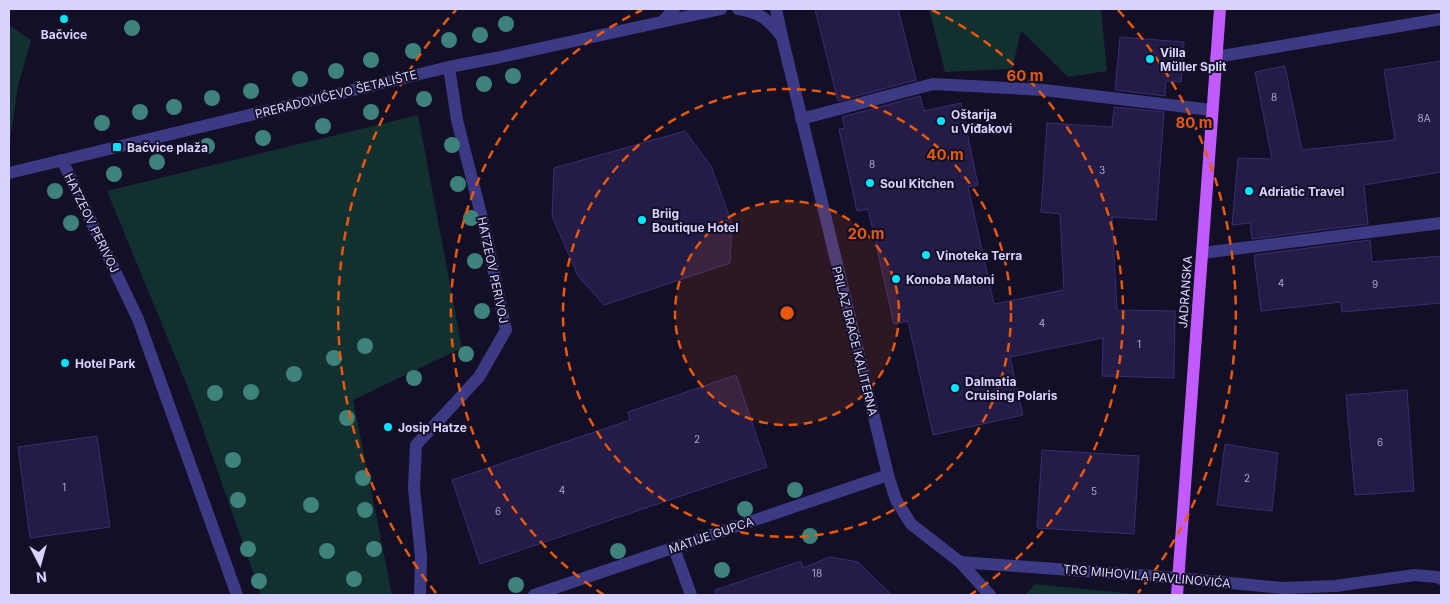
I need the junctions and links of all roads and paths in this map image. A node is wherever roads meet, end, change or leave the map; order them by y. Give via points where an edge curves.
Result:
1 (674, 9) edge
2 (721, 9) edge
3 (738, 9) edge
4 (776, 9) edge
5 (1220, 9) edge
6 (1441, 19) edge
7 (664, 20) junction
8 (782, 37) junction
9 (1216, 57) junction
10 (449, 67) junction
11 (1212, 110) junction
12 (801, 119) junction
13 (62, 160) junction
14 (9, 173) edge
15 (1441, 223) edge
16 (1202, 253) junction
17 (888, 475) junction
18 (674, 548) junction
19 (960, 562) junction
20 (1440, 576) edge
21 (1179, 578) junction
22 (237, 595) edge
23 (420, 595) edge
24 (534, 595) edge
25 (691, 595) edge
26 (990, 595) edge
27 (1178, 595) edge

1 - 7 street
2 - 7 street, PRERADOVIĆEVO ŠETALIŠTE
3 - 8 street via 752,11 770,22
4 - 8 street
5 - 9 main road, JADRANSKA
6 - 9 street
7 - 10 street, PRERADOVIĆEVO ŠETALIŠTE
8 - 12 street, PRILAZ BRAĆE KALITERNA
9 - 11 main road, JADRANSKA
10 - 13 street, PRERADOVIĆEVO ŠETALIŠTE
10 - 23 street, HATZEOV PERIVOJ via 457,120 506,330 479,377 416,445 414,488 421,557
11 - 12 street via 1044,90 933,84
11 - 16 main road, JADRANSKA
12 - 17 street, PRILAZ BRAĆE KALITERNA
13 - 14 street, PRERADOVIĆEVO ŠETALIŠTE
13 - 22 street, HATZEOV PERIVOJ via 138,319
15 - 16 street
16 - 21 main road, JADRANSKA
17 - 18 street, MATIJE GUPCA
17 - 19 street, PRILAZ BRAĆE KALITERNA via 896,500 911,524
18 - 24 street, MATIJE GUPCA
18 - 25 street
19 - 21 street, TRG MIHOVILA PAVLINOVIĆA
19 - 26 street
20 - 21 street, TRG MIHOVILA PAVLINOVIĆA via 1414,575 1335,586 1283,588
21 - 27 main road, JADRANSKA

